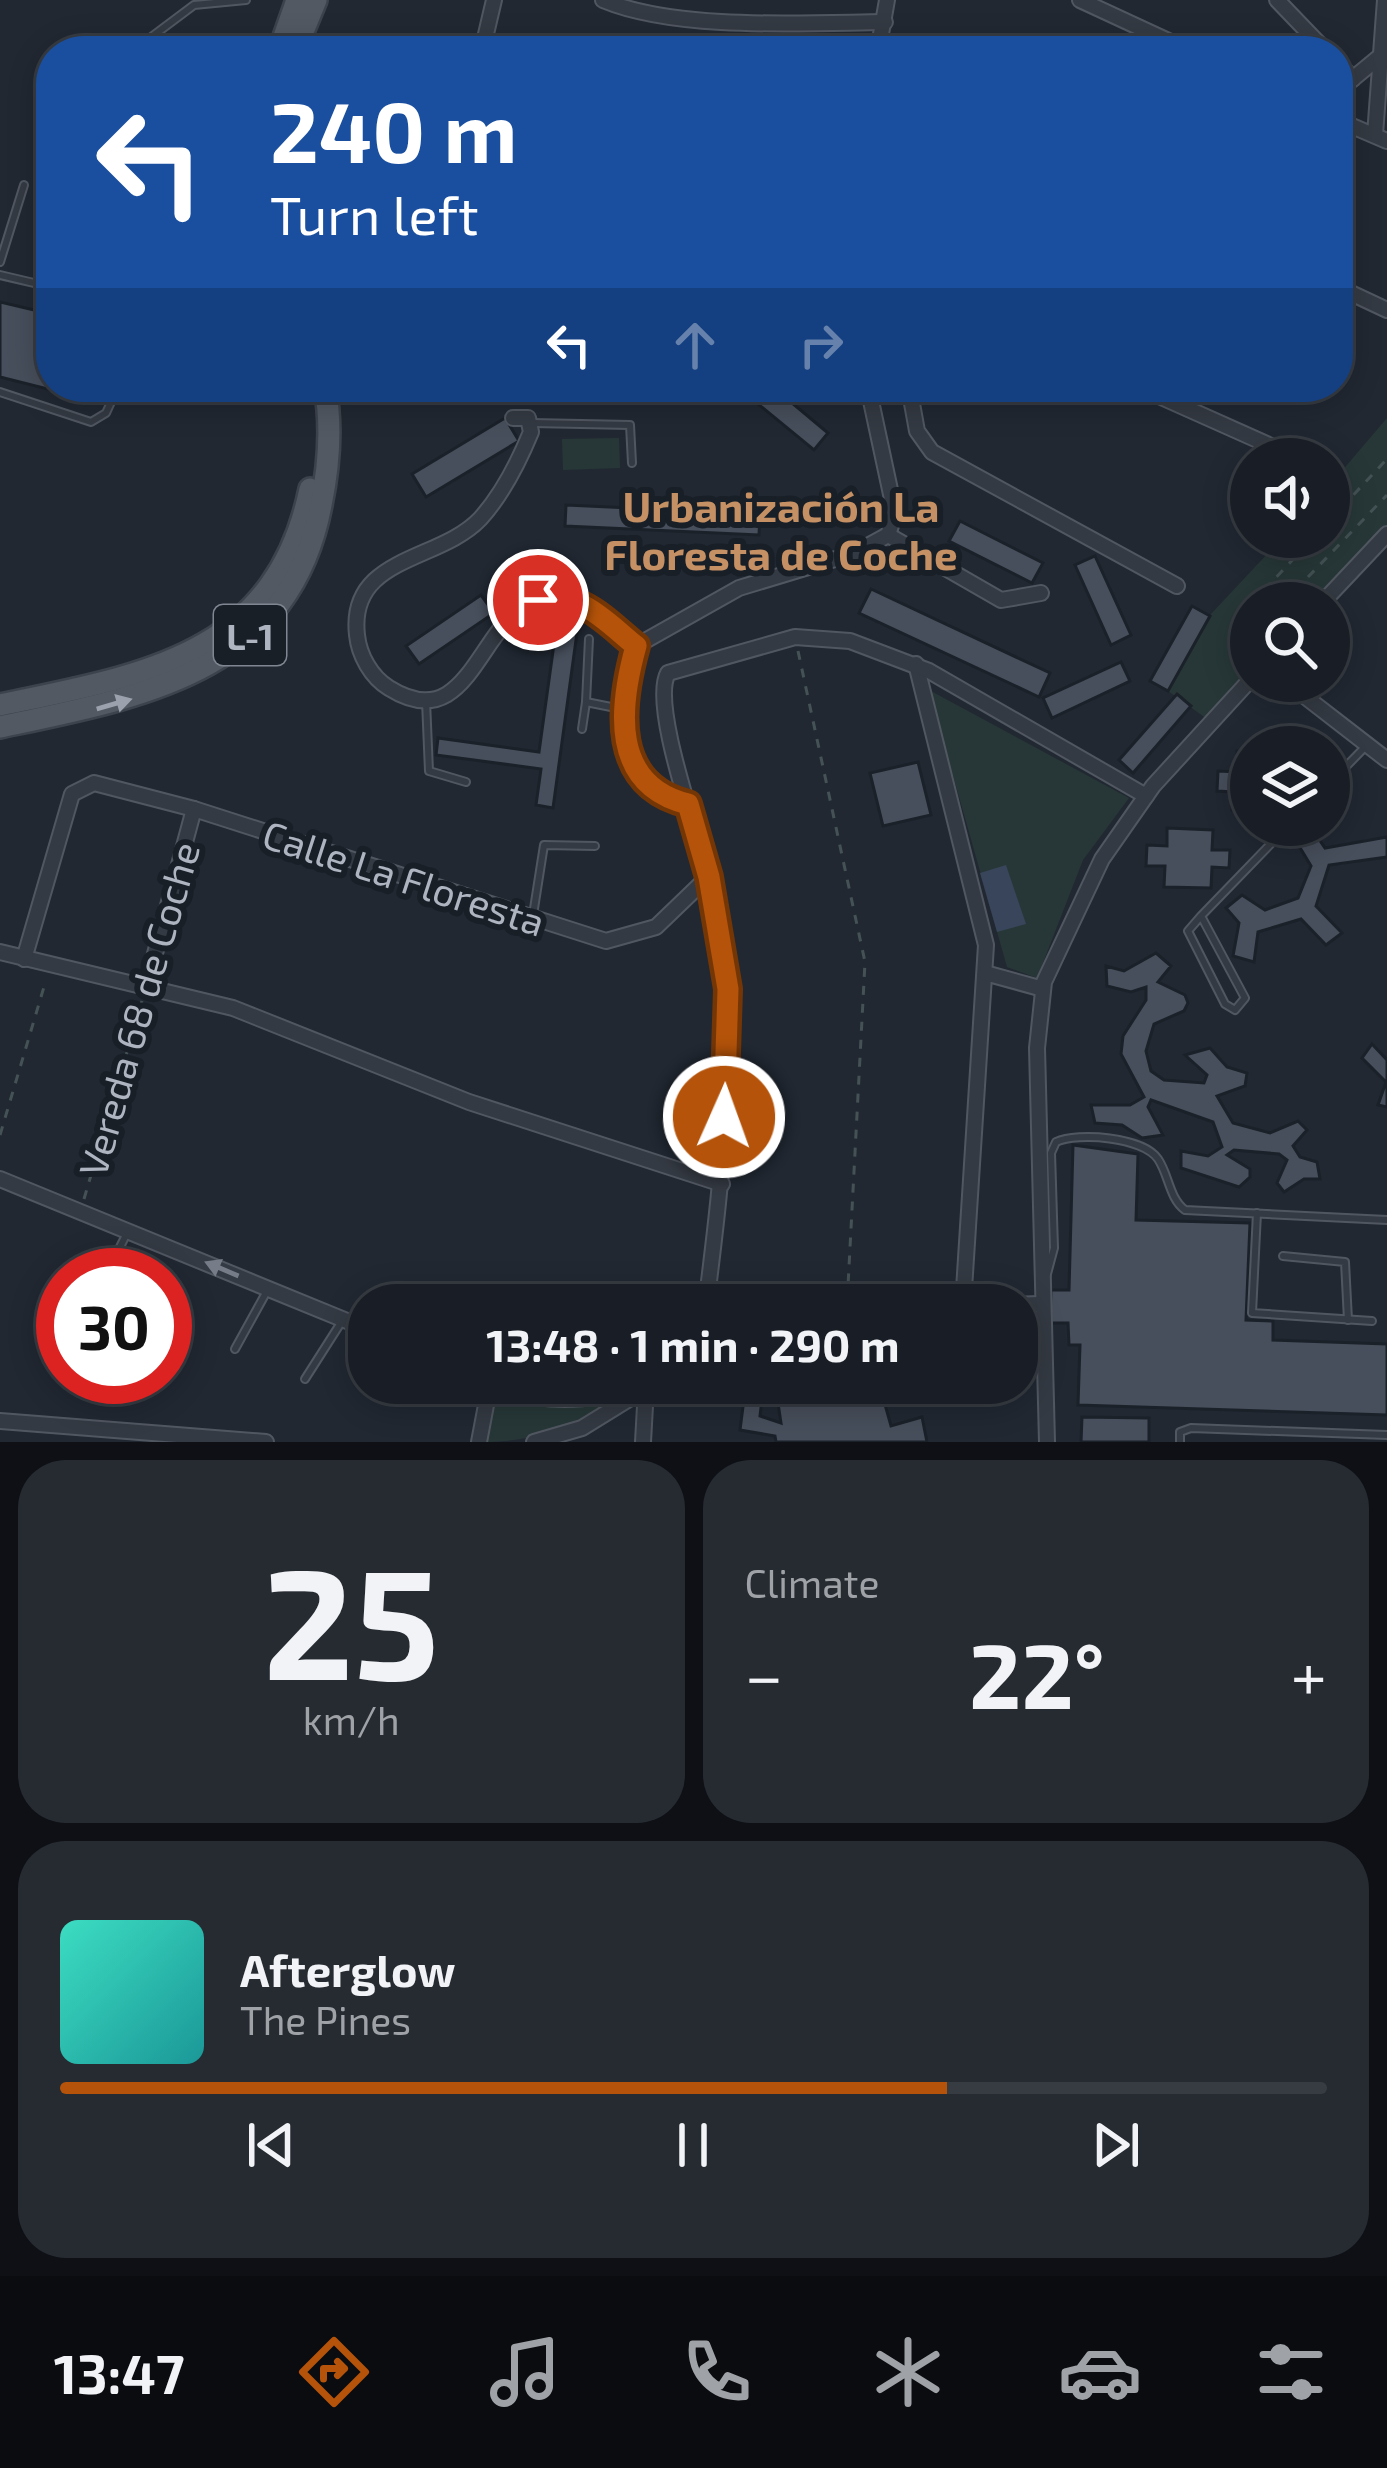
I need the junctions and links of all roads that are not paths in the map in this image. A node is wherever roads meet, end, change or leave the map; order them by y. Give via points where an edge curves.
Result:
1 (246, 0) edge
2 (297, 0) edge
3 (316, 0) edge
4 (494, 0) edge
5 (604, 0) edge
6 (887, 0) edge
7 (1080, 0) edge
8 (1276, 0) edge
9 (1384, 0) edge
10 (885, 22) junction
11 (155, 36) edge
12 (286, 36) edge
13 (290, 36) edge
14 (486, 36) edge
15 (882, 36) edge
16 (1158, 36) edge
17 (1311, 36) edge
18 (1378, 58) junction
19 (1353, 79) edge
20 (1353, 126) edge
21 (1381, 138) edge
22 (24, 184) dead end
23 (0, 262) edge
24 (0, 275) edge
25 (36, 283) edge
26 (1353, 294) edge
27 (1387, 310) edge
28 (0, 392) edge
29 (111, 402) edge
30 (313, 402) edge
31 (326, 402) edge
32 (871, 402) edge
33 (911, 402) edge
34 (1173, 402) edge
35 (513, 418) dead end
36 (532, 423) junction
37 (1253, 438) edge
38 (632, 463) dead end
39 (1387, 533) edge
40 (888, 535) junction
41 (1342, 582) edge
42 (1177, 586) dead end
43 (1041, 592) dead end
44 (589, 639) dead end
45 (636, 646) junction
46 (916, 664) junction
47 (426, 700) junction
48 (586, 701) junction
49 (1230, 702) edge
50 (1311, 702) edge
51 (0, 705) edge
52 (621, 709) junction
53 (0, 728) edge
54 (582, 729) dead end
55 (1366, 746) junction
56 (1387, 760) edge
57 (1350, 762) edge
58 (466, 782) dead end
59 (1146, 796) junction
60 (688, 804) junction
61 (194, 809) junction
62 (595, 846) dead end
63 (1269, 846) edge
64 (709, 877) junction
65 (1201, 916) junction
66 (532, 920) junction
67 (0, 952) edge
68 (24, 959) junction
69 (985, 974) junction
70 (146, 987) junction
71 (1043, 989) junction
72 (0, 1179) edge
73 (722, 1184) junction
74 (1257, 1214) junction
75 (1387, 1220) edge
76 (129, 1230) junction
77 (120, 1248) edge
78 (1283, 1256) dead end
79 (1041, 1281) junction
80 (709, 1284) edge
81 (964, 1284) edge
82 (268, 1288) junction
83 (1040, 1304) joint
84 (344, 1318) junction
85 (348, 1320) edge
86 (1348, 1320) junction
87 (1372, 1321) dead end
88 (236, 1349) dead end
89 (305, 1379) dead end
90 (485, 1404) edge
91 (618, 1404) edge
92 (646, 1404) edge
93 (0, 1421) edge
94 (1387, 1435) edge
95 (266, 1442) edge
96 (478, 1442) edge
97 (534, 1442) edge
98 (643, 1442) edge
99 (1047, 1442) edge
100 (1180, 1442) edge

1 - 11 lane via 194,5
2 - 12 main road
3 - 13 main road
4 - 14 street
5 - 10 street via 636,11 774,24
6 - 10 street
7 - 16 street
8 - 17 street
9 - 18 street
10 - 15 street
18 - 19 street
18 - 21 street
20 - 21 street
22 - 23 lane
24 - 25 lane
26 - 27 street
28 - 29 lane via 91,422
30 - 51 main road, L-1 via 316,446 304,518 285,568 260,602 184,657 98,686
53 -> 31 main road, L-1 via 146,694 210,665 268,619 296,582 317,528 329,453
32 - 40 street via 895,513
33 - 42 street via 916,431 932,452
34 - 37 street
35 - 36 street
36 - 38 lane via 630,424
36 - 47 street via 480,519 388,567 359,603 357,638 370,669 392,691
39 - 41 street
40 - 43 street via 1000,600
40 - 45 street via 855,553 740,587
44 - 48 lane
45 - 47 street via 577,602 538,600 503,621 457,687
45 - 52 street
46 - 59 street
46 - 60 street via 850,641 795,637 676,667 664,680 666,722
46 - 69 street via 986,945
47 - 58 lane via 429,771
48 - 52 lane
48 - 54 lane
49 - 59 street
50 - 55 street
52 - 60 street via 633,767 655,792
55 - 56 street
55 - 57 lane
59 - 71 street via 1102,859
60 - 64 street
61 - 66 street, Calle La Floresta
61 - 68 street, Calle La Floresta via 110,784 72,794
61 - 70 street, Vereda 68 de Coche
62 - 66 lane via 544,845
63 - 65 lane
64 - 66 street, Calle La Floresta via 656,927 630,938 606,941
64 - 73 street via 728,989
65 - 65 lane via 1242,990 1244,1006 1235,1010 1190,938
67 - 68 street
68 - 70 street
69 - 71 street
69 - 81 street
70 - 73 street via 233,1008 469,1102
71 - 79 street
72 - 76 street
73 - 80 street
74 - 75 lane
74 - 79 lane via 1180,1208 1157,1156 1077,1133 1056,1142 1052,1154 1053,1259
74 - 86 lane via 1252,1313
76 - 77 lane
82 -> 76 street
78 - 86 lane via 1345,1262
79 - 83 street
82 - 84 street
82 - 88 lane
83 - 99 street
84 - 85 street
84 - 89 lane
86 - 87 lane
90 - 96 street
91 - 97 street via 581,1428
92 - 98 street
93 - 95 street
94 - 100 lane via 1191,1428 1180,1432

